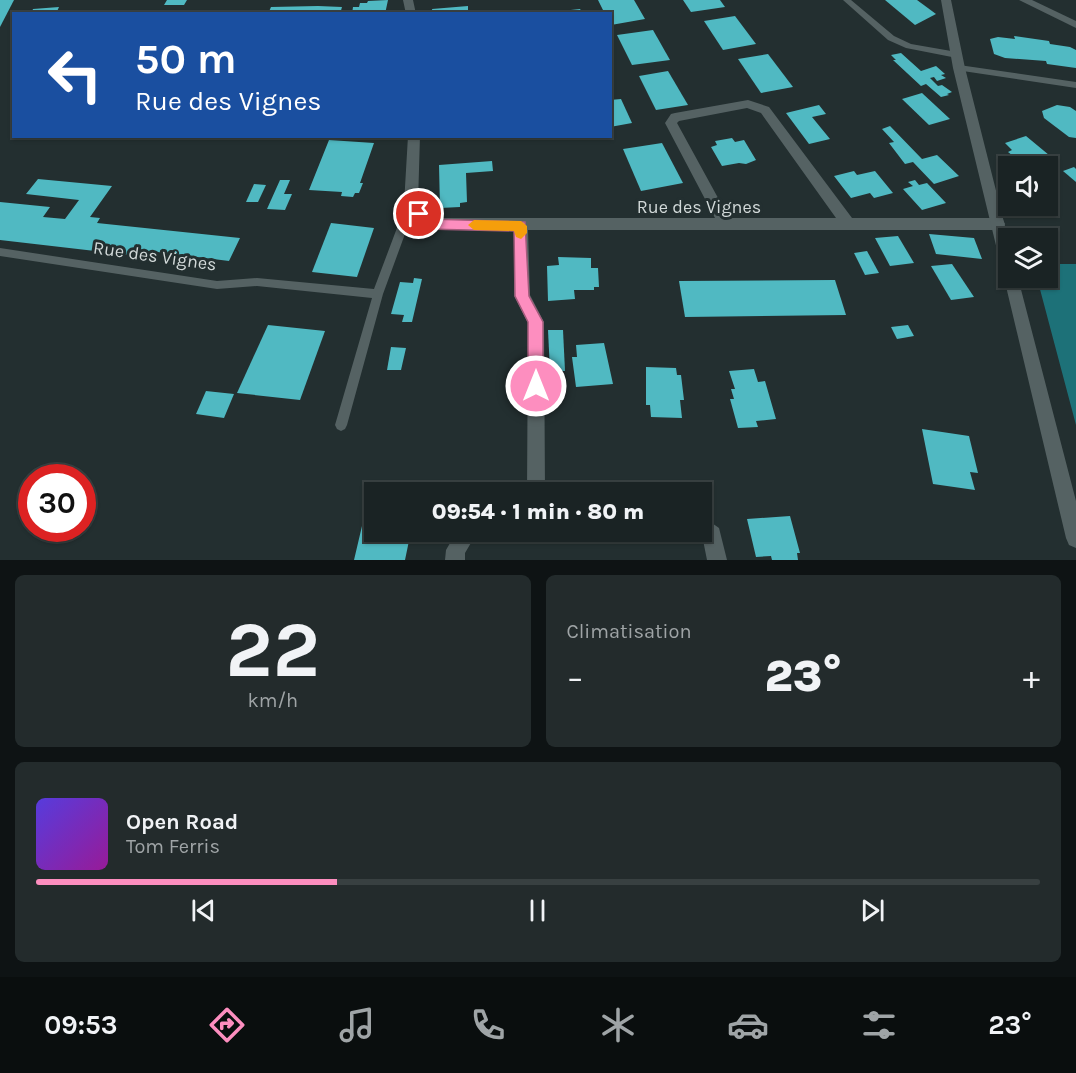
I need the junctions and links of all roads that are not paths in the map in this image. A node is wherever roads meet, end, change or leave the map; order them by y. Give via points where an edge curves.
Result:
1 (848, 0) edge
2 (945, 0) edge
3 (1024, 0) edge
4 (1076, 25) edge
5 (958, 62) junction
6 (1076, 85) edge
7 (414, 138) edge
8 (411, 204) junction
9 (848, 224) junction
10 (998, 224) junction
11 (725, 225) junction
12 (521, 226) junction
13 (999, 228) edge
14 (0, 252) edge
15 (1014, 288) edge
16 (378, 294) junction
17 (341, 425) dead end
18 (536, 482) edge
19 (712, 535) edge
20 (1076, 538) edge
21 (461, 542) edge
22 (454, 560) edge
23 (717, 560) edge

1 - 5 lane via 891,38
2 - 5 street
3 - 4 street
5 - 6 lane
5 - 10 street
7 - 8 street
8 - 12 street, Rue des Vignes via 426,224
8 - 16 lane
9 - 10 street, Rue des Vignes
9 - 11 street, Rue des Vignes
9 - 11 street via 765,110 748,104 675,117 671,123
10 - 13 street
11 - 12 street, Rue des Vignes
12 - 18 street via 522,296 536,322
14 - 16 lane, Rue des Vignes via 217,285 256,282
15 - 20 street
16 - 17 lane
19 - 23 street
21 - 22 street

